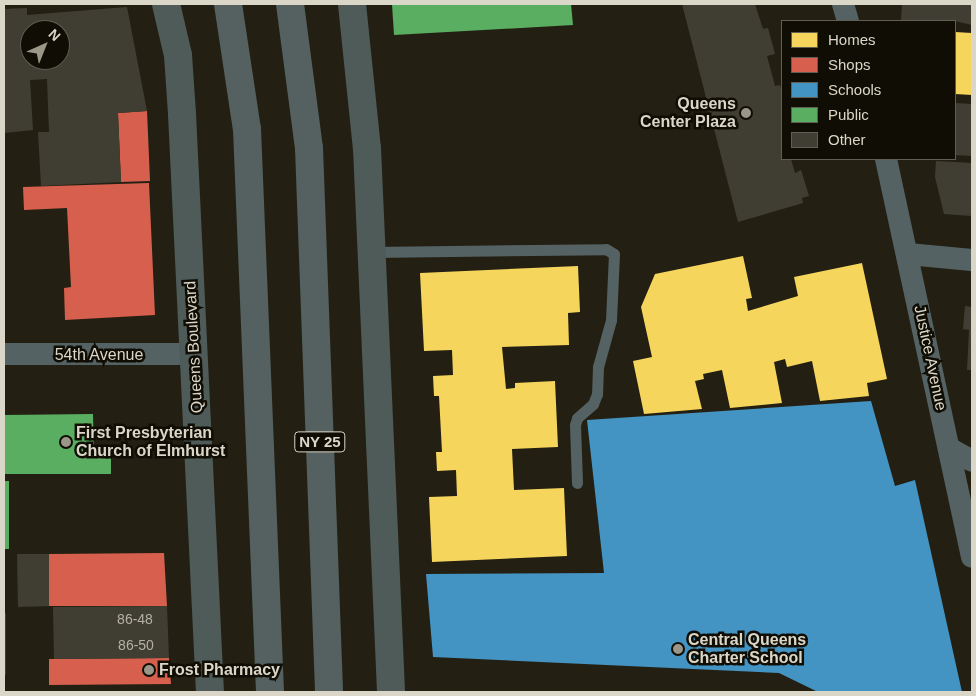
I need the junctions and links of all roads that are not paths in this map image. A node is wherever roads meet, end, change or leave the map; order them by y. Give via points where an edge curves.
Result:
1 (166, 4) edge
2 (228, 4) edge
3 (290, 4) edge
4 (352, 4) edge
5 (843, 4) edge
6 (848, 20) edge
7 (886, 160) edge
8 (372, 252) junction
9 (908, 254) junction
10 (972, 260) edge
11 (4, 354) edge
12 (195, 354) junction
13 (948, 448) junction
14 (972, 461) edge
15 (577, 483) dead end
16 (972, 557) edge
17 (210, 692) edge
18 (270, 692) edge
19 (329, 692) edge
20 (391, 692) edge

1 - 12 street, Queens Boulevard via 178,55
2 - 18 main road via 243,93 250,168
3 - 19 main road, NY 25 via 310,157
4 - 8 street via 368,148
5 - 6 street
7 - 9 street, Justice Avenue
8 - 15 lane via 606,249 614,254 611,320 598,367 596,394 593,404 574,425
8 - 20 street
9 - 10 street
9 - 13 street, Justice Avenue
11 - 12 street, 54th Avenue
12 - 17 street, Queens Boulevard
13 - 14 street
13 - 16 street, Justice Avenue

